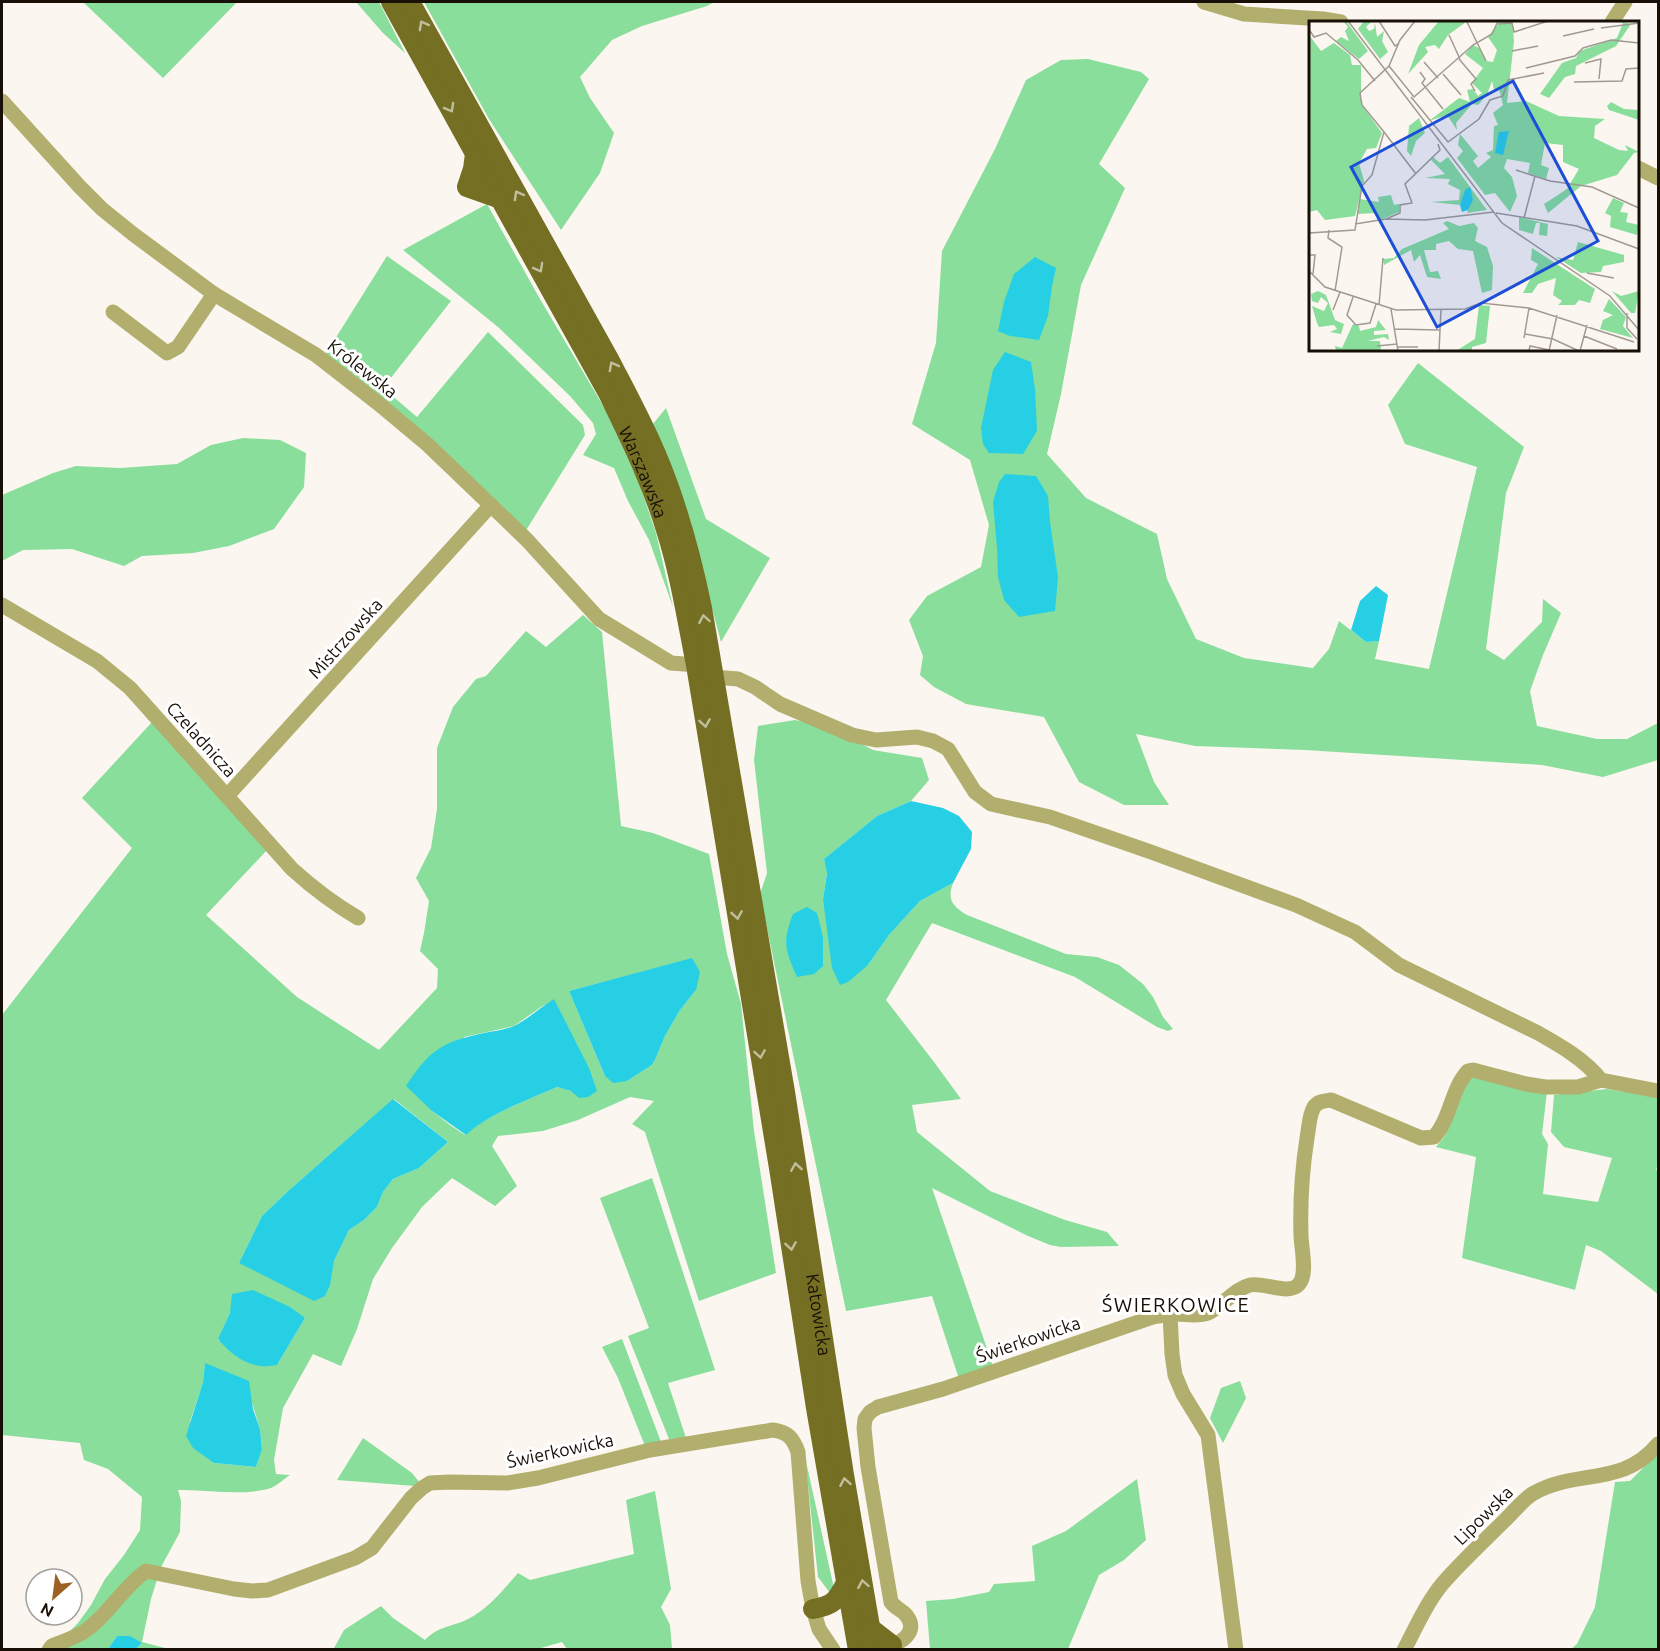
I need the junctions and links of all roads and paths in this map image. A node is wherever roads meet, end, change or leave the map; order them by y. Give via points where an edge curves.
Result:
1 (391, 2) edge
2 (410, 2) edge
3 (1204, 2) edge
4 (1625, 2) edge
5 (1333, 21) edge
6 (1613, 21) edge
7 (2, 101) edge
8 (1639, 168) edge
9 (1659, 178) edge
10 (214, 294) junction
11 (113, 312) dead end
12 (491, 505) junction
13 (2, 605) edge
14 (696, 665) junction
15 (714, 676) junction
16 (227, 796) junction
17 (358, 918) dead end
18 (766, 981) joint
19 (750, 996) joint
20 (1601, 1080) junction
21 (1659, 1091) edge
22 (1170, 1314) junction
23 (1659, 1444) edge
24 (847, 1581) junction
25 (813, 1609) junction
26 (885, 1648) edge
27 (49, 1650) edge
28 (832, 1650) edge
29 (858, 1650) edge
30 (1236, 1650) edge
31 (1404, 1650) edge

1 -> 14 main road, Warszawska via 476,154 467,187 501,199 609,395 640,461 666,530
15 -> 2 main road, Warszawska via 690,553 670,490 640,418
3 - 5 street via 1244,14
4 - 6 street
7 - 10 street, Królewska via 102,209
8 - 9 street
10 - 11 street via 178,347 167,352
10 - 12 street, Królewska via 316,355 428,445
12 - 14 street, Królewska via 599,619 671,663
12 - 16 street, Mistrzowska
13 - 16 street, Czeladnicza via 97,661 130,688
14 -> 19 main road, Warszawska
15 - 18 main road, Warszawska
15 - 20 street via 738,679 780,704 852,735 876,740 917,737 933,741 948,749 975,792 991,804 1050,817 1296,905 1355,932 1399,965 1559,1045 1591,1067
16 - 17 street, Czeladnicza via 310,886
26 -> 18 main road, Katowicka via 870,1628
19 -> 24 main road, Katowicka
20 - 21 street, Świerkowicka
20 - 22 street, Świerkowicka via 1578,1087 1545,1087 1468,1071 1441,1130 1434,1137 1421,1137 1330,1100 1322,1101 1310,1117 1304,1159 1300,1201 1304,1273 1299,1284 1284,1289 1260,1284 1247,1286 1208,1312
22 - 26 street, Świerkowicka via 870,1412 864,1428 868,1467 891,1602 906,1614 911,1628 900,1643
22 - 30 street via 1175,1375 1208,1435
23 - 31 street, Lipowska via 1632,1467 1563,1482 1533,1493 1443,1584
24 - 25 main road via 834,1603
24 - 29 main road, Katowicka
25 - 27 street, Świerkowicka via 798,1452 791,1436 773,1430 650,1450 507,1483 430,1483 411,1498 372,1548 355,1558 284,1585 252,1591 146,1571 82,1633
25 - 28 street

